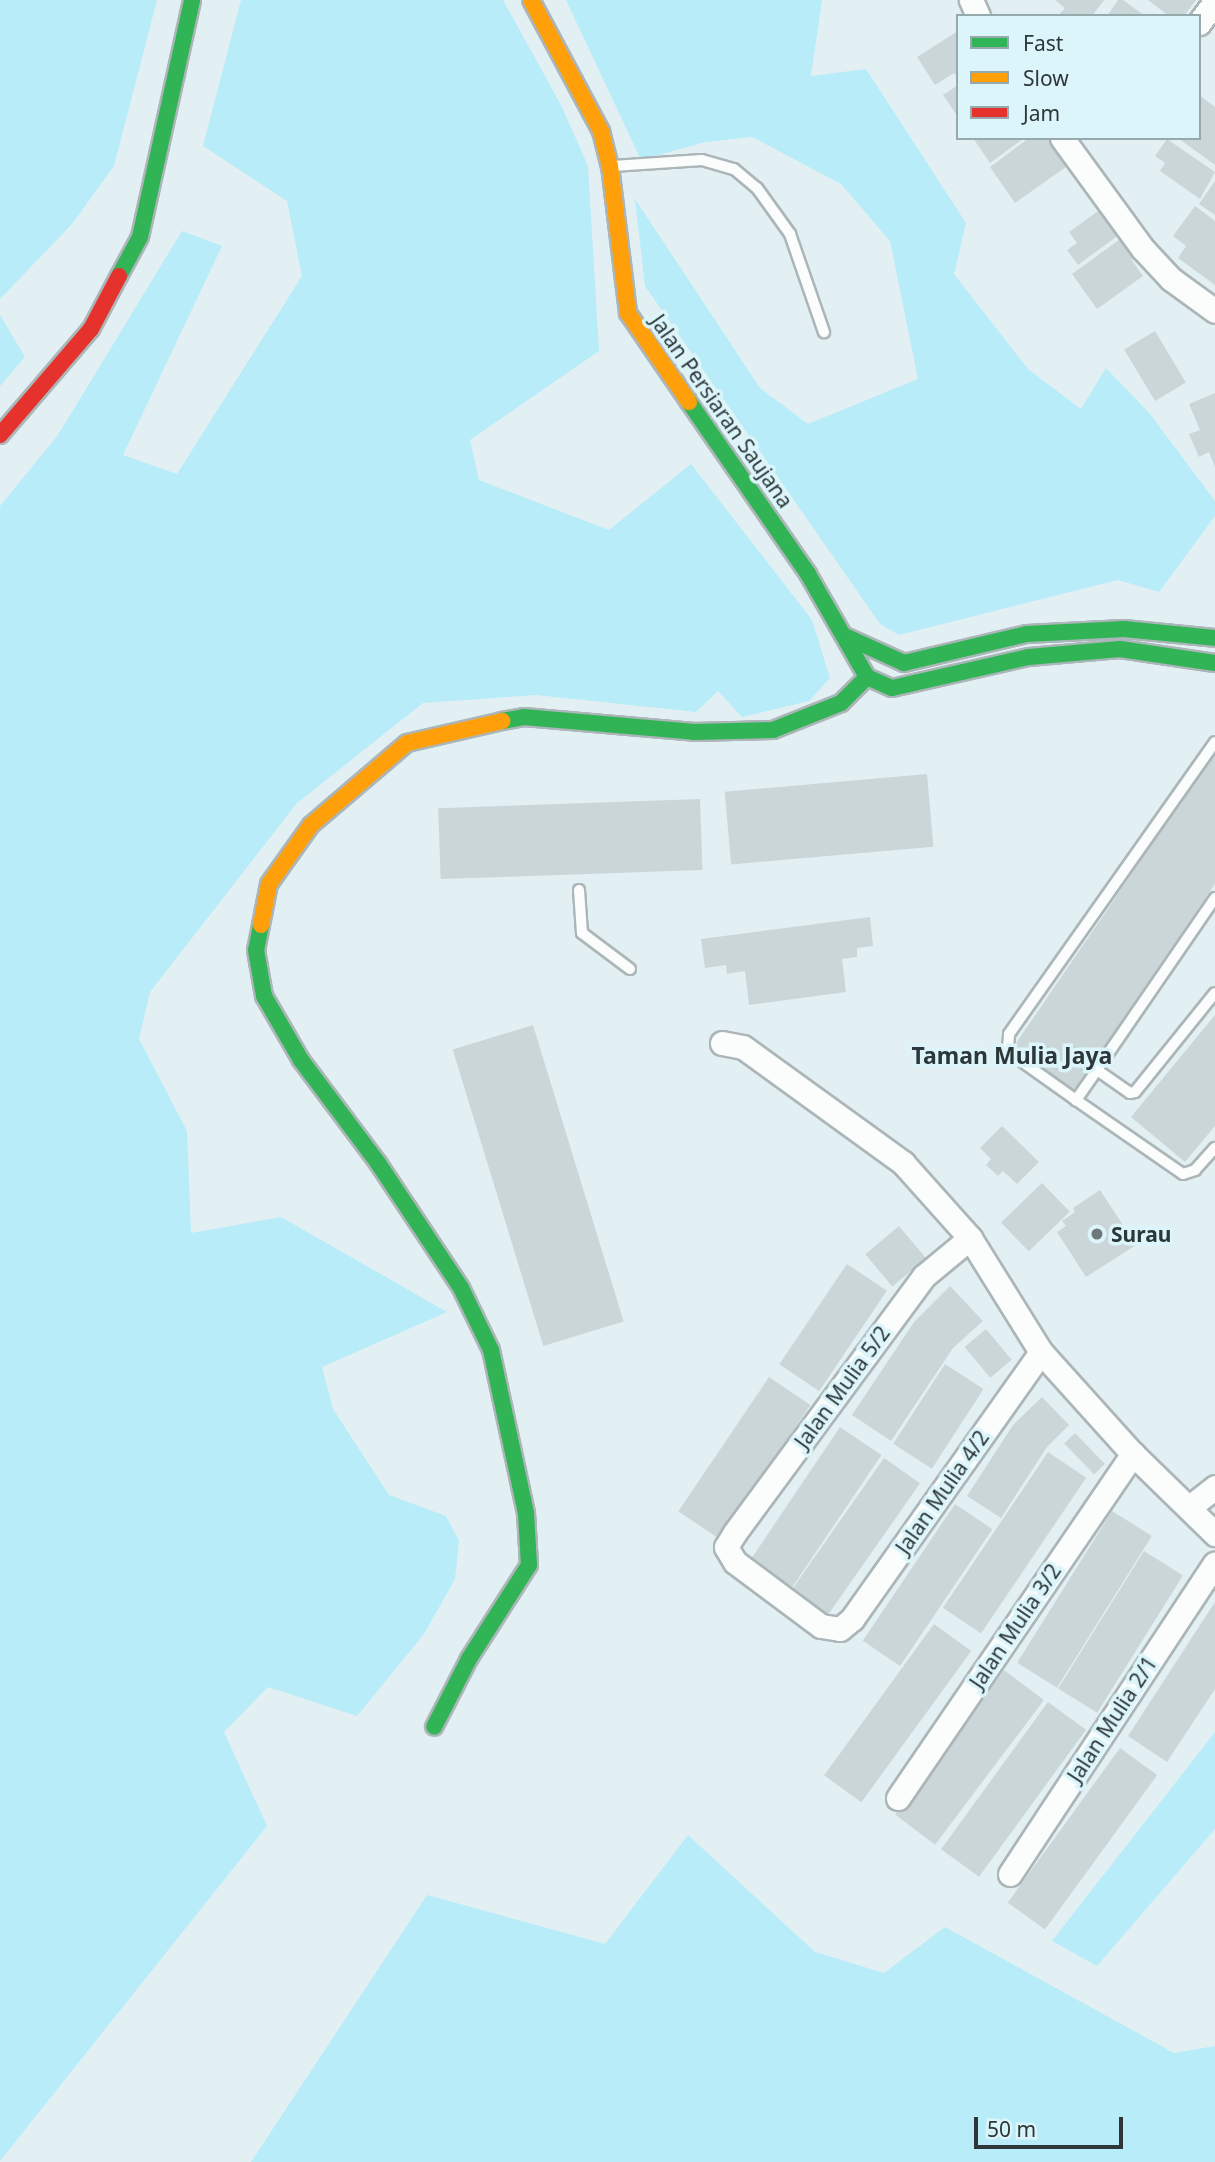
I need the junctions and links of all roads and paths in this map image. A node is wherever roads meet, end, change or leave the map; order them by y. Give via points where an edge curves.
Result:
1 (192, 0) edge
2 (531, 0) edge
3 (1215, 2) edge
4 (1201, 20) edge
5 (1063, 140) edge
6 (610, 166) junction
7 (1215, 311) edge
8 (824, 332) dead end
9 (0, 435) edge
10 (847, 637) junction
11 (1215, 638) edge
12 (1215, 663) edge
13 (867, 677) junction
14 (1215, 742) edge
15 (579, 890) dead end
16 (1215, 898) edge
17 (630, 970) dead end
18 (1215, 993) edge
19 (722, 1043) dead end
20 (1097, 1070) junction
21 (1076, 1100) junction
22 (1215, 1148) edge
23 (970, 1238) junction
24 (1041, 1352) junction
25 (1133, 1454) junction
26 (1215, 1486) edge
27 (1191, 1506) junction
28 (1215, 1534) edge
29 (1215, 1563) edge
30 (840, 1629) joint
31 (434, 1727) dead end
32 (898, 1798) dead end
33 (1010, 1874) dead end

1 - 9 street via 140,237 91,328
2 - 6 street, Jalan Persiaran Saujana via 601,131
3 - 4 street
5 - 7 street via 1143,249 1171,279
6 - 8 lane via 702,160 734,169 757,188 790,234
6 - 10 street, Jalan Persiaran Saujana via 628,313
10 - 11 street via 904,663 1027,634 1124,629
10 - 13 street, Jalan Persiaran Saujana via 856,663
12 - 13 street via 1120,649 1029,657 892,688
13 - 31 street via 841,703 773,730 694,732 524,717 407,743 311,825 268,884 256,950 264,996 301,1060 378,1163 461,1289 491,1350 527,1513 529,1564 469,1659
14 - 21 lane via 1009,1034 1008,1049 1017,1058
15 - 17 lane via 582,933
16 - 20 lane
18 - 20 lane via 1135,1092
19 - 23 street via 743,1047 903,1163
20 - 21 lane
21 - 22 lane via 1183,1174 1195,1170
23 - 24 street
23 - 30 street, Jalan Mulia 5/2 via 923,1276 726,1548 735,1562 821,1626
24 - 25 street
24 - 30 street, Jalan Mulia 4/2 via 852,1619
25 - 27 street
25 - 32 street, Jalan Mulia 3/2
26 - 27 street
27 - 28 street
29 - 33 street, Jalan Mulia 2/1

